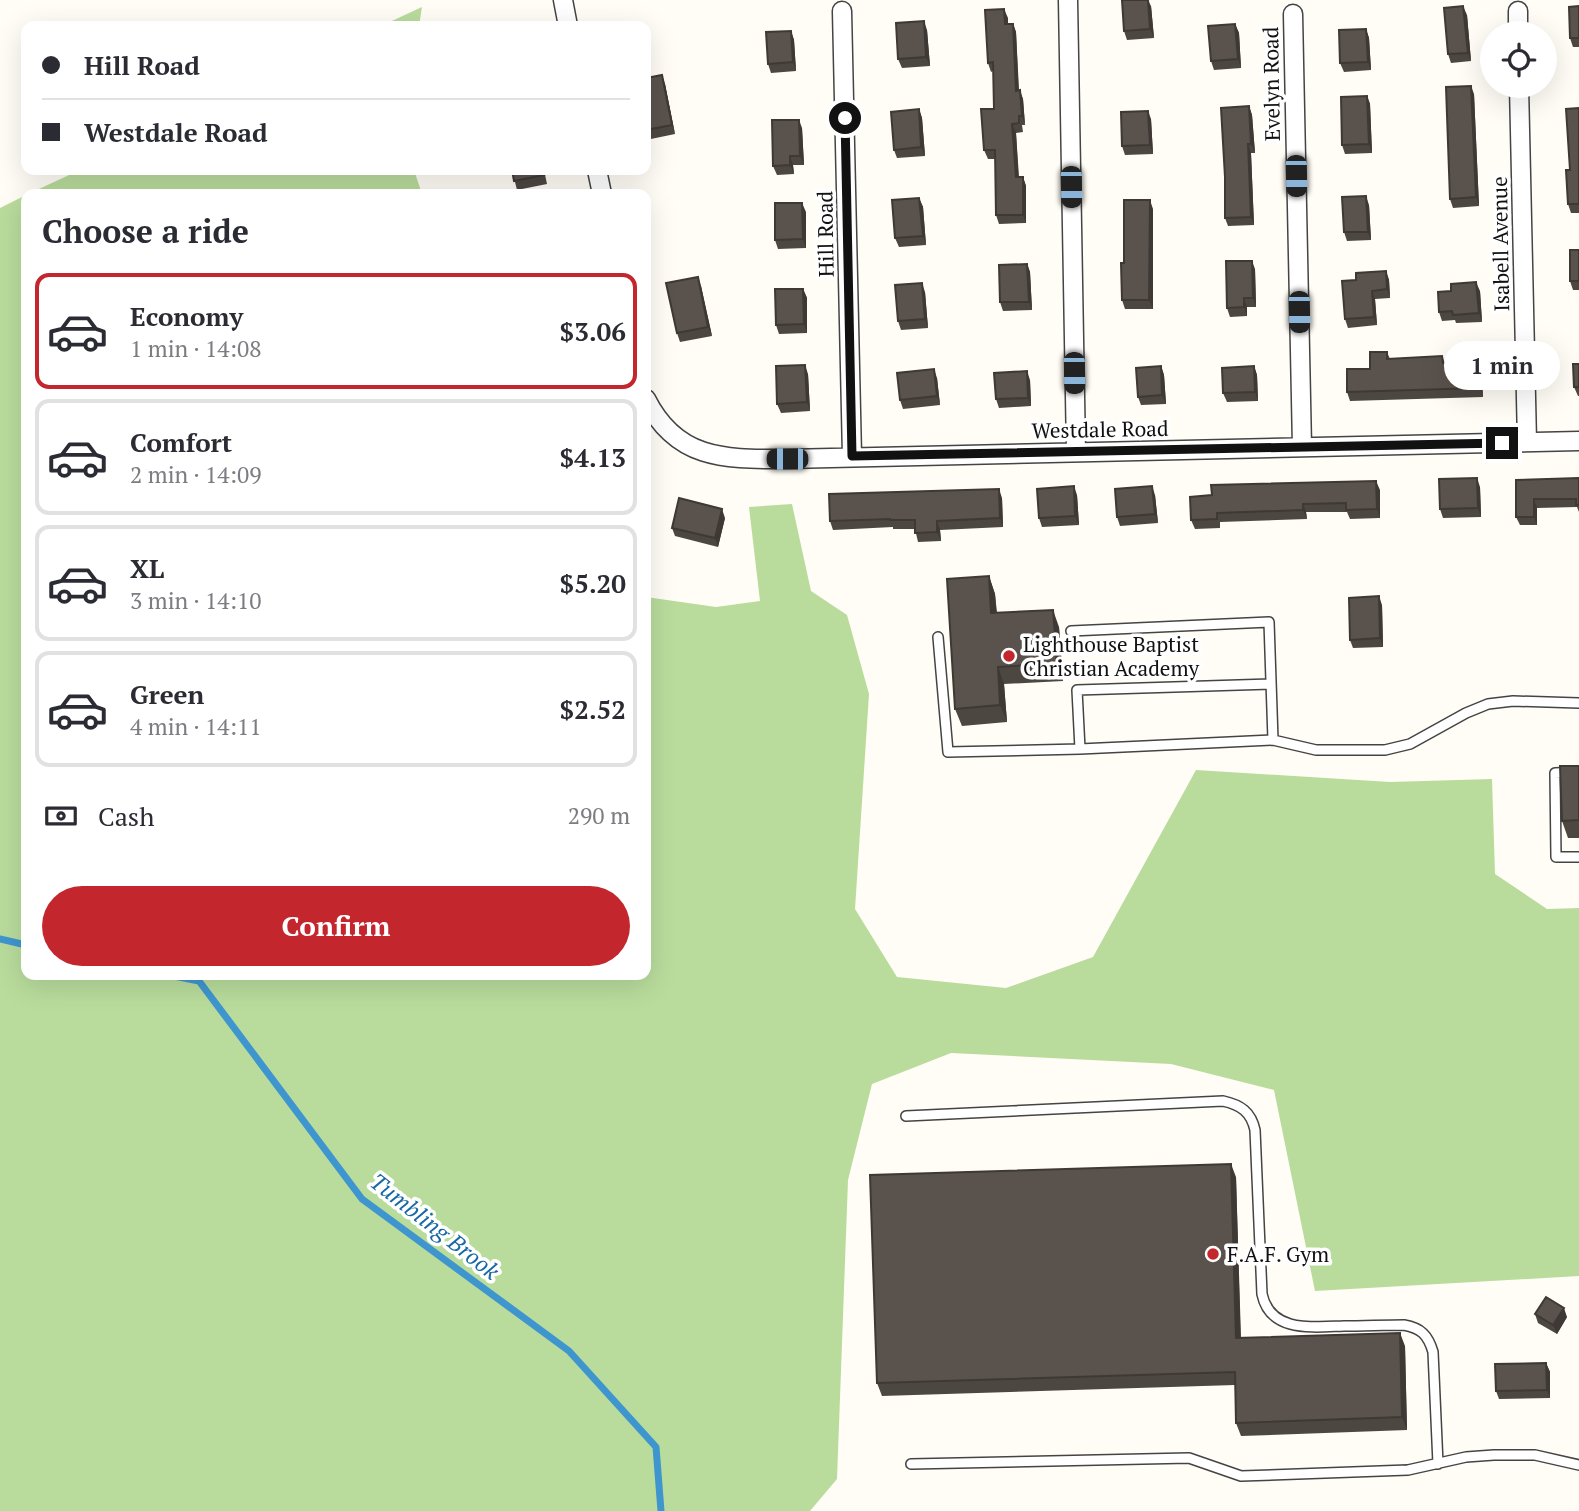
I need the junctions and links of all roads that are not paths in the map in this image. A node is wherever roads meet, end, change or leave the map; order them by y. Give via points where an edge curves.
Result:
1 (563, 0) edge
2 (1068, 0) edge
3 (842, 11) dead end
4 (1518, 11) dead end
5 (1293, 14) dead end
6 (567, 21) edge
7 (1518, 21) edge
8 (1519, 98) edge
9 (651, 408) edge
10 (1579, 441) edge
11 (1527, 442) junction
12 (1302, 447) junction
13 (1076, 452) junction
14 (852, 456) junction
15 (1071, 631) dead end
16 (938, 637) dead end
17 (1271, 684) junction
18 (1579, 703) edge
19 (1273, 740) junction
20 (1080, 749) junction
21 (1579, 772) edge
22 (1579, 857) edge
23 (906, 1116) dead end
24 (911, 1464) dead end
25 (1438, 1464) junction
26 (1579, 1465) edge

1 - 6 street
2 - 13 street
3 - 14 street, Hill Road
4 - 7 street
5 - 12 street, Evelyn Road
8 - 11 street, Isabell Avenue
9 - 14 street, Westdale Road via 672,435 704,454 752,459
10 - 11 street, Westdale Road
11 - 12 street, Westdale Road
12 - 13 street, Westdale Road
13 - 14 street, Westdale Road
15 - 17 lane via 1269,622
16 - 20 lane via 947,752
17 - 19 lane
17 - 20 lane via 1077,690
18 - 19 lane via 1488,704 1410,744 1385,750 1316,750
19 - 20 lane
21 - 22 lane via 1555,773 1556,857
23 - 25 lane via 1223,1101 1245,1109 1255,1130 1262,1294 1267,1308 1293,1325 1404,1325 1423,1332 1433,1352
24 - 25 lane via 1189,1458 1241,1476 1408,1470
25 - 26 lane via 1508,1455 1553,1457

